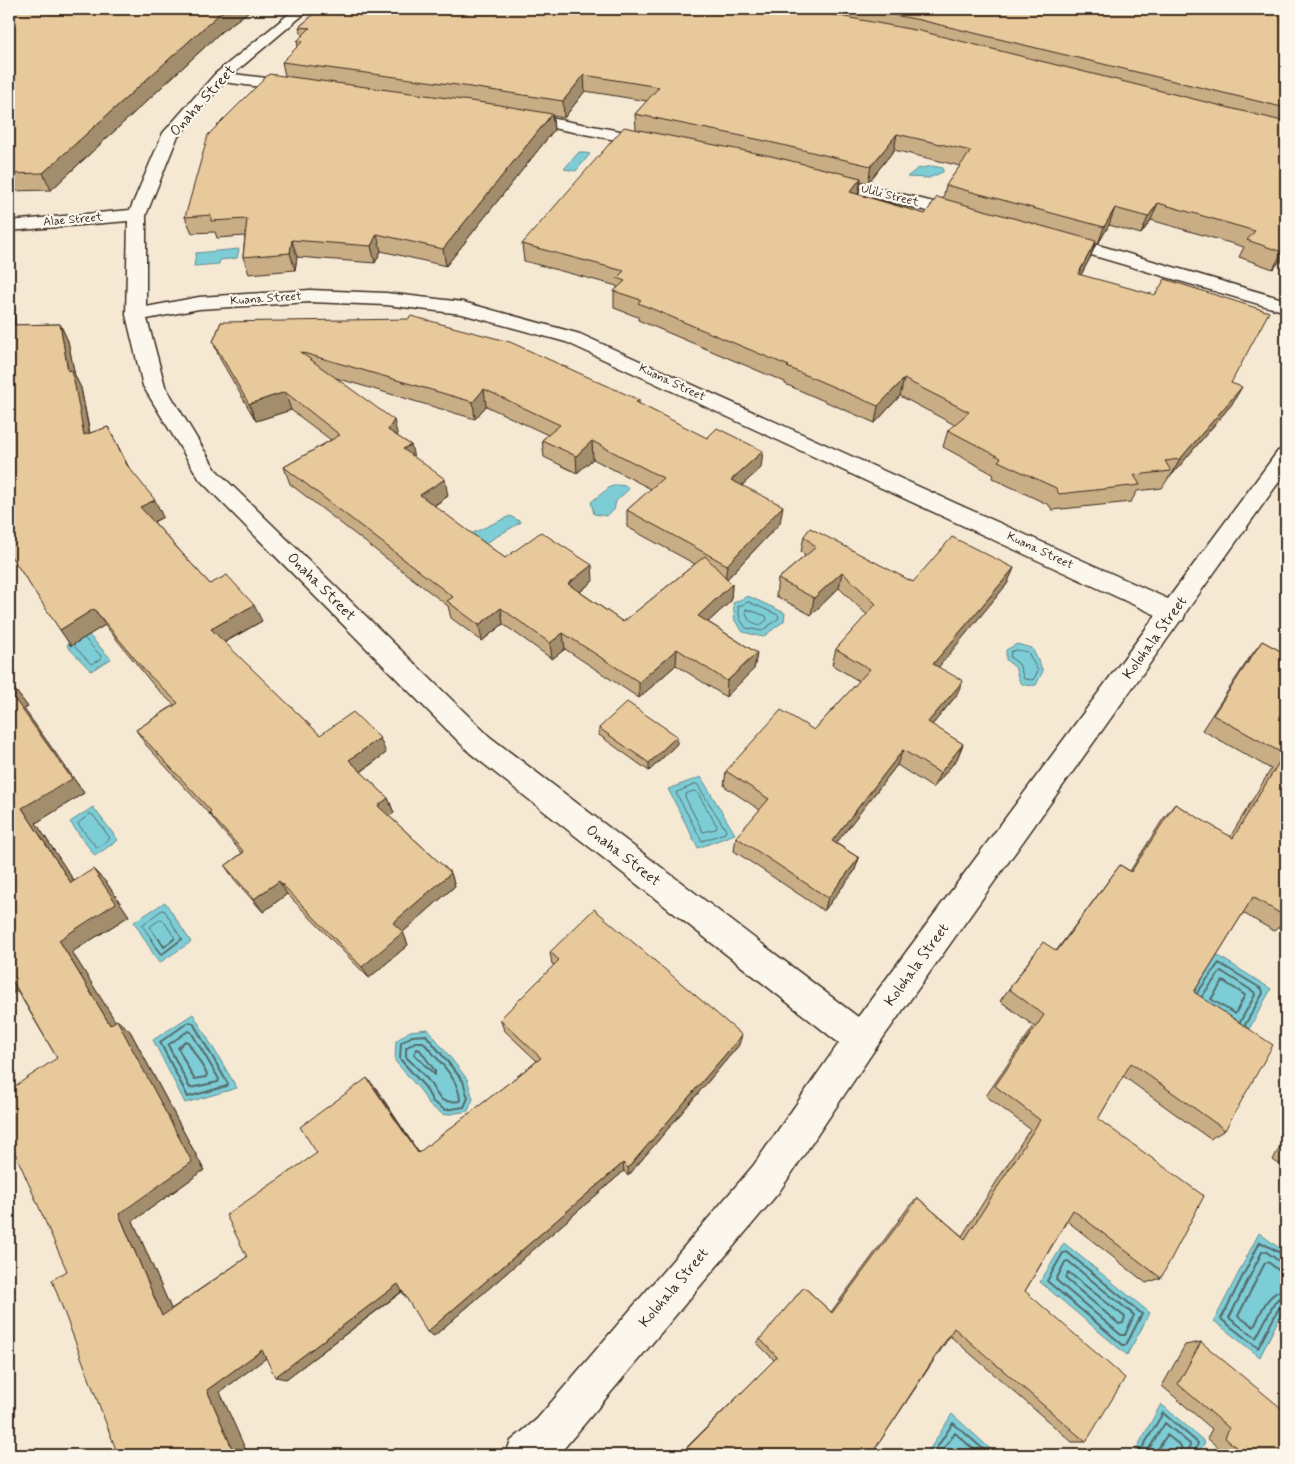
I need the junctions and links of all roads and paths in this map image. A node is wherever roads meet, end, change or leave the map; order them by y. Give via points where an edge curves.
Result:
1 (303, 9) edge
2 (220, 77) junction
3 (316, 89) edge
4 (498, 114) edge
5 (673, 146) edge
6 (807, 175) edge
7 (137, 215) junction
8 (986, 221) edge
9 (9, 226) edge
10 (1042, 236) edge
11 (1286, 306) edge
12 (136, 315) junction
13 (1286, 456) edge
14 (1174, 613) junction
15 (861, 1040) junction
16 (525, 1455) edge

1 - 2 street, Onaha Street
2 - 3 street
2 - 7 street, Onaha Street via 169,137
4 - 5 street
6 - 8 street, Ulili Street
7 - 9 street, Alae Street
7 - 12 street, Onaha Street
10 - 11 street
12 - 14 street, Kuana Street via 217,302 310,296 386,299 463,308 574,338
12 - 15 street, Onaha Street via 154,386 214,482 480,745
13 - 14 street, Kolohala Street
14 - 15 street, Kolohala Street
15 - 16 street, Kolohala Street via 766,1179 551,1433

